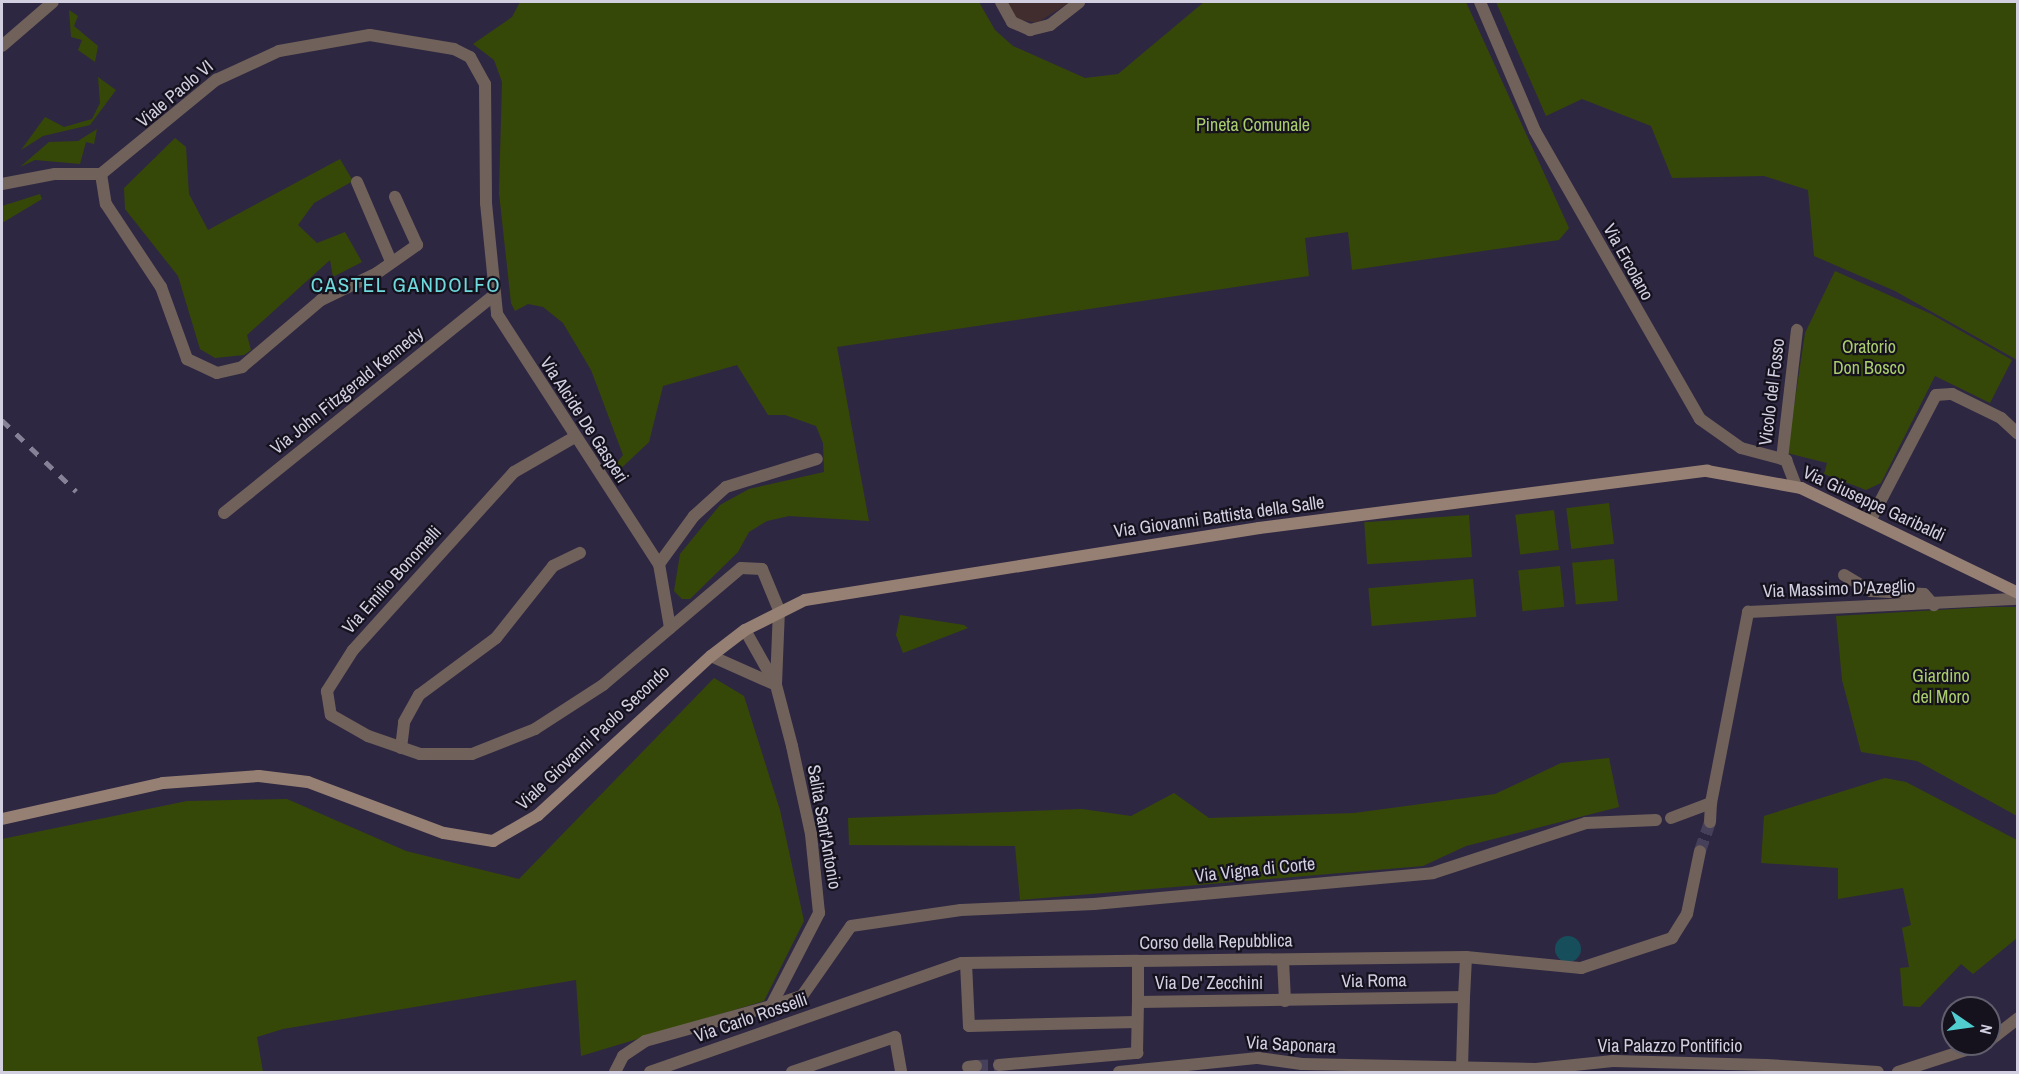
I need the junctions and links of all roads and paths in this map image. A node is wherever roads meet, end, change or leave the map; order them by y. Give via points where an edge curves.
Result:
1 (53, 2) edge
2 (1001, 2) edge
3 (1079, 2) edge
4 (1480, 2) edge
5 (2, 46) edge
6 (478, 64) joint
7 (101, 174) junction
8 (357, 182) dead end
9 (2, 184) edge
10 (395, 197) dead end
11 (390, 259) junction
12 (493, 296) junction
13 (1797, 330) dead end
14 (2018, 434) edge
15 (573, 438) junction
16 (817, 459) dead end
17 (1782, 459) junction
18 (1707, 471) joint
19 (1796, 486) junction
20 (224, 513) dead end
21 (1870, 521) junction
22 (580, 553) dead end
23 (659, 564) junction
24 (1844, 575) dead end
25 (2018, 593) edge
26 (2018, 599) edge
27 (1934, 605) junction
28 (779, 610) junction
29 (670, 628) junction
30 (745, 630) junction
31 (711, 656) junction
32 (776, 685) junction
33 (401, 748) junction
34 (1711, 803) junction
35 (1671, 818) dead end
36 (2, 819) edge
37 (1656, 820) dead end
38 (1710, 822) tunnel mouth
39 (1700, 851) tunnel mouth
40 (1466, 957) junction
41 (1283, 960) junction
42 (1138, 961) junction
43 (966, 963) junction
44 (864, 997) joint
45 (1464, 997) junction
46 (1285, 1001) junction
47 (1137, 1002) junction
48 (771, 1006) junction
49 (2018, 1018) edge
50 (1136, 1022) junction
51 (2001, 1031) edge
52 (1947, 1056) edge
53 (999, 1065) tunnel mouth
54 (1037, 1067) edge
55 (1462, 1068) junction
56 (615, 1072) edge
57 (650, 1072) edge
58 (792, 1072) edge
59 (900, 1072) edge
60 (1119, 1072) edge
61 (1878, 1072) edge
62 (1898, 1072) edge

1 - 5 street
2 - 3 street via 1012,22 1030,30 1050,25
4 - 17 street, Via Ercolano via 1535,131 1700,419 1740,448
6 - 7 street, Viale Paolo VI via 454,49 370,35 279,51 216,80
6 - 12 street, Via Alcide De Gasperi via 485,84 484,161
7 - 9 street via 55,174
7 - 11 street via 106,204 161,287 186,359 208,372 242,367 321,300 377,273
8 - 11 street
10 - 11 street via 417,245
12 - 15 street, Via Alcide De Gasperi via 501,324
12 - 20 street, Via John Fitzgerald Kennedy
13 - 17 street, Vicolo del Fosso
14 - 21 street via 1994,415 1942,393 1932,400
15 - 23 street, Via Alcide De Gasperi
15 - 33 street, Via Emilio Bonomelli via 530,460 504,482 335,675 326,697 331,715
16 - 23 street via 726,487 694,516
17 - 19 street via 1792,467
18 - 19 main road, Via Giuseppe Garibaldi
18 - 28 main road, Via Giovanni Battista della Salle via 1248,529 845,590
19 - 21 main road, Via Giuseppe Garibaldi
21 - 25 main road, Via Giuseppe Garibaldi
22 - 33 street via 553,566 496,638 419,695 404,722
23 - 29 street, Via Alcide De Gasperi
24 - 27 street via 1871,591 1924,594
26 - 27 street, Via Massimo D'Azeglio
27 - 34 street, Via Massimo D'Azeglio via 1748,612
28 - 29 street via 762,569 747,565
28 - 30 main road, Via Giovanni Battista della Salle
28 - 32 street, Salita Sant'Antonio
29 - 33 street, Via Emilio Bonomelli via 617,675 513,740 456,757
30 - 31 main road, Viale Giovanni Paolo Secondo
30 - 32 street, Salita Sant'Antonio
31 - 32 street
31 - 36 main road, Viale Giovanni Paolo Secondo via 538,815 494,841 444,833 308,782 259,776 163,783
32 - 48 street, Salita Sant'Antonio via 811,834 819,913
34 - 35 street
34 - 38 street
37 - 48 street, Via Vigna di Corte via 1586,823 1433,873 1094,904 961,910 851,926 802,996
39 - 40 street, Corso della Repubblica via 1680,930 1655,947 1581,968
40 - 41 street, Corso della Repubblica
40 - 45 street
41 - 42 street, Corso della Repubblica
41 - 46 street
42 - 43 street, Corso della Repubblica
42 - 47 street, Via De' Zecchini
43 - 44 street, Corso della Repubblica
43 - 50 street via 969,1026
44 - 57 street, Via Carlo Rosselli
45 - 46 street, Via Roma
45 - 55 street
46 - 47 street, Via De' Zecchini
47 - 50 street
48 - 56 street via 645,1041 623,1056
49 - 51 street
50 - 54 street via 1137,1053
52 - 62 street
53 - 54 street
55 - 60 street, Via Saponara via 1258,1058
55 - 61 street, Via Palazzo Pontificio via 1536,1070 1613,1061
58 - 59 street via 895,1037

